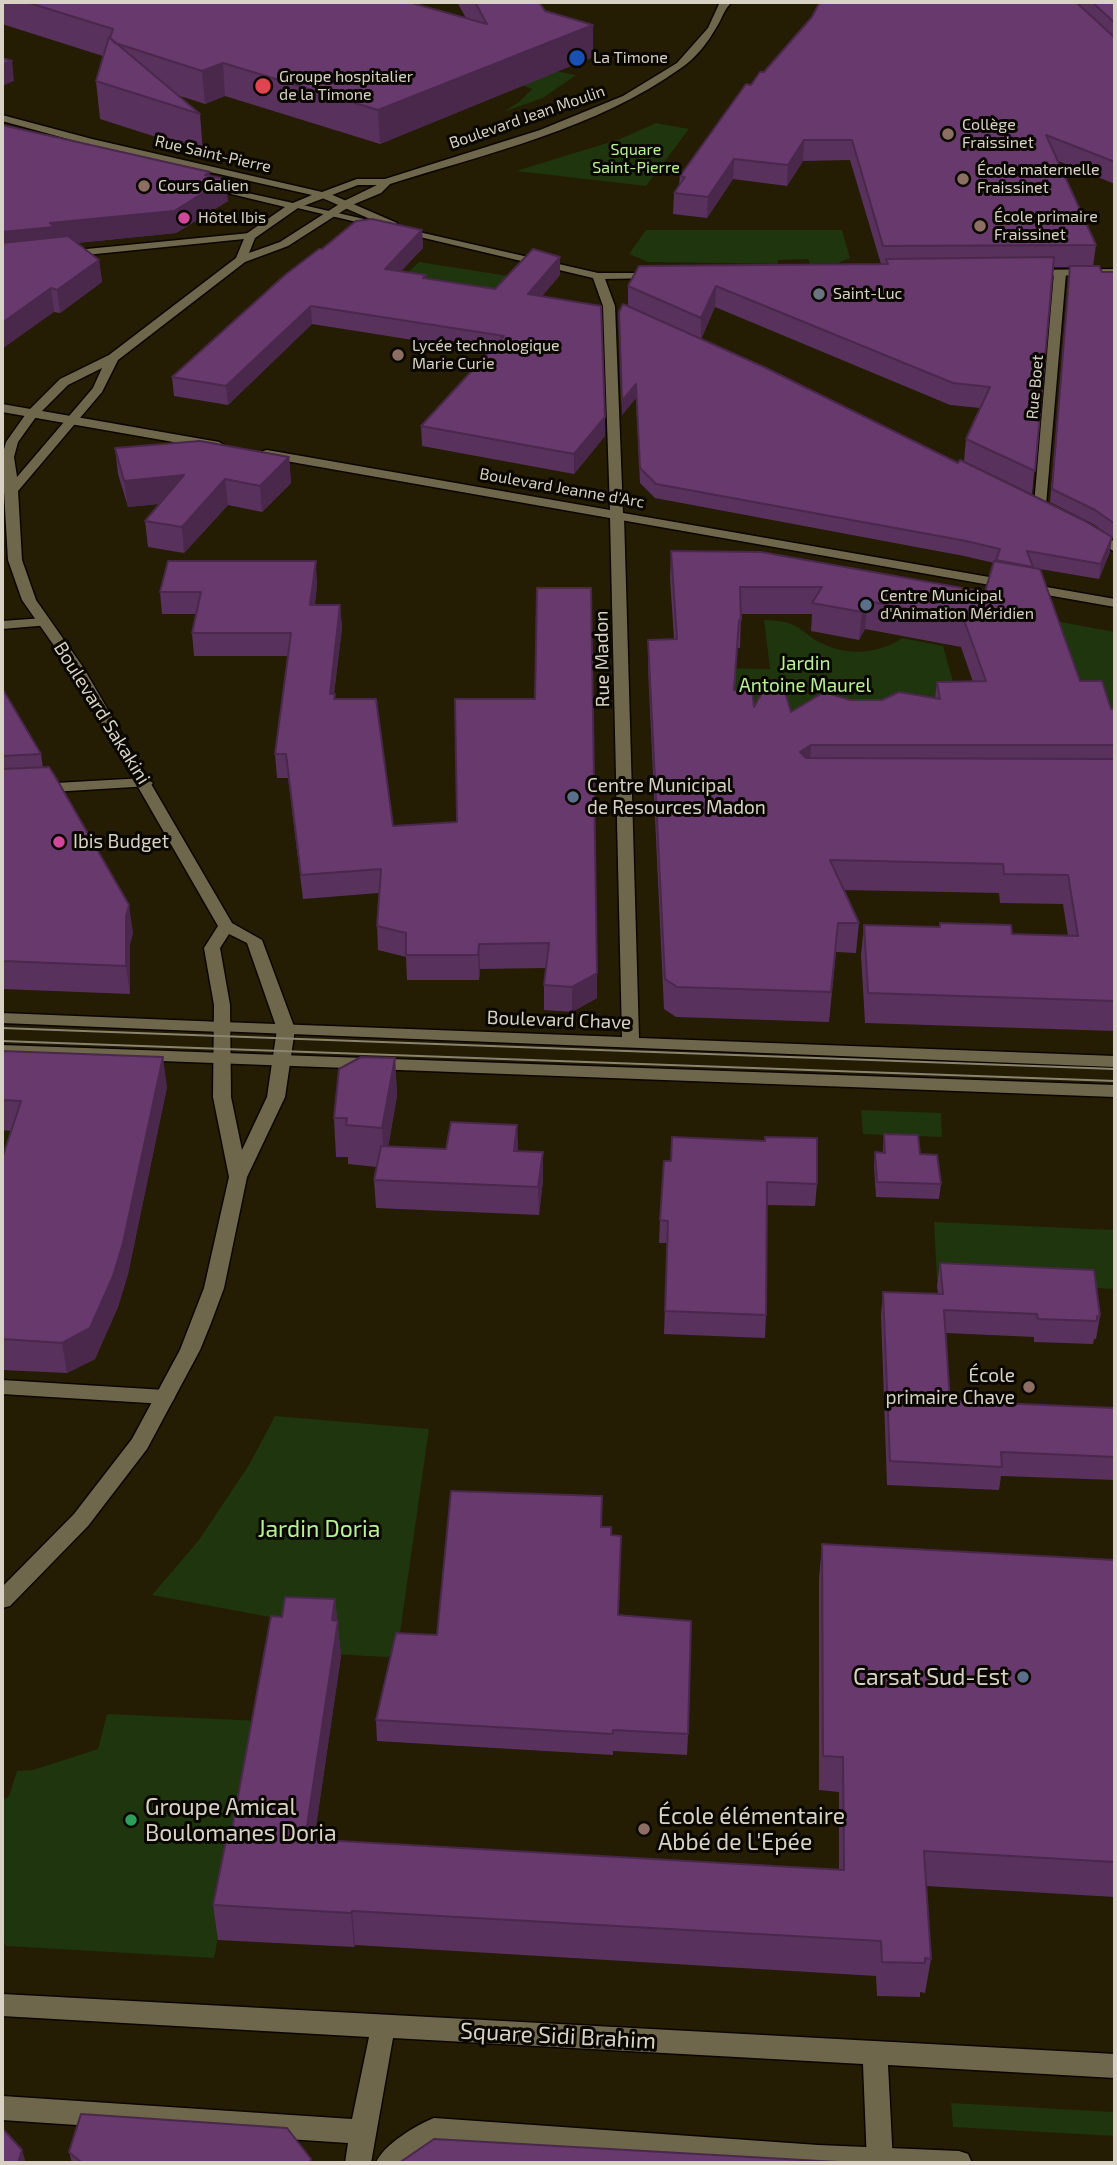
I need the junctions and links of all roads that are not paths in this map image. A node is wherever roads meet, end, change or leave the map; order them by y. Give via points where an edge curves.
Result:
1 (724, 2) edge
2 (2, 118) edge
3 (386, 182) junction
4 (200, 183) edge
5 (324, 195) junction
6 (348, 203) junction
7 (294, 206) junction
8 (327, 215) junction
9 (411, 235) junction
10 (250, 236) junction
11 (50, 256) edge
12 (241, 260) junction
13 (1115, 272) edge
14 (1018, 273) edge
15 (1060, 273) junction
16 (674, 275) edge
17 (598, 276) junction
18 (113, 358) junction
19 (2, 408) edge
20 (33, 414) junction
21 (70, 420) junction
22 (230, 448) edge
23 (258, 453) edge
24 (12, 491) junction
25 (1040, 505) edge
26 (617, 516) junction
27 (1075, 523) edge
28 (1115, 548) edge
29 (1115, 603) edge
30 (44, 622) junction
31 (2, 625) edge
32 (145, 783) junction
33 (2, 791) edge
34 (226, 926) junction
35 (2, 1018) edge
36 (222, 1027) junction
37 (286, 1030) junction
38 (631, 1043) junction
39 (2, 1050) edge
40 (222, 1059) junction
41 (281, 1061) junction
42 (1115, 1062) edge
43 (1115, 1091) edge
44 (238, 1177) junction
45 (2, 1387) edge
46 (165, 1397) junction
47 (2, 1600) edge
48 (2, 2005) edge
49 (383, 2027) junction
50 (875, 2052) junction
51 (1115, 2066) edge
52 (2, 2108) edge
53 (362, 2132) junction
54 (880, 2161) edge
55 (364, 2162) edge
56 (389, 2163) edge
57 (959, 2163) edge

1 - 3 street, Boulevard Jean Moulin via 696,49 626,98 544,132
2 - 5 street, Rue Saint-Pierre
3 - 5 street, Boulevard Jean Moulin via 357,182
3 - 6 street, Boulevard Jean Moulin via 377,191
4 - 7 street, Rue Saint-Pierre
5 - 6 street, Rue Saint-Pierre
5 - 7 street
6 - 8 street, Boulevard Sakakini
6 - 9 street, Rue Saint-Pierre
7 - 8 street, Rue Saint-Pierre
7 - 10 street
8 - 9 street, Rue Saint-Pierre
8 - 12 street, Boulevard Sakakini via 284,244
9 - 17 street, Rue Saint-Pierre
10 - 11 street
10 - 12 street
12 - 18 street, Boulevard Sakakini
13 - 15 street
14 - 15 street
15 - 25 street, Rue Boet
16 - 17 street, Rue Saint-Pierre
17 - 26 street, Rue Madon via 614,308
18 - 20 street, Boulevard Sakakini via 64,382
18 - 21 street, Boulevard Sakakini via 98,389
19 - 20 street
20 - 21 street
20 - 24 street, Boulevard Sakakini via 12,442 8,457
21 - 22 street
21 - 24 street, Boulevard Sakakini
23 - 26 street, Boulevard Jeanne d'Arc
24 - 30 street, Boulevard Sakakini via 15,560 29,600
26 - 29 street, Boulevard Jeanne d'Arc
26 - 38 street, Rue Madon
27 - 28 street
30 - 31 street
30 - 32 street, Boulevard Sakakini
32 - 33 street
32 - 34 street, Boulevard Sakakini
34 - 36 street, Boulevard Sakakini via 212,947
34 - 37 street, Boulevard Sakakini via 254,940
35 - 36 street, Boulevard Chave
36 - 37 street, Boulevard Chave
36 - 40 street, Boulevard Sakakini
37 - 38 street, Boulevard Chave
37 - 41 street, Boulevard Sakakini
38 - 42 street, Boulevard Chave
39 - 40 street
40 - 41 street
40 - 44 street, Boulevard Sakakini via 222,1097
41 - 43 street
41 - 44 street, Boulevard Sakakini via 276,1097
44 - 46 street, Boulevard Sakakini via 214,1288 190,1350
45 - 46 street
46 - 47 street, Boulevard Sakakini via 140,1444 81,1520
48 - 49 street, Square Sidi Brahim
49 - 50 street, Square Sidi Brahim
49 - 53 street
50 - 51 street, Square Sidi Brahim
50 - 54 street
52 - 53 street
53 - 55 street
54 - 56 street via 434,2130
54 - 57 street

